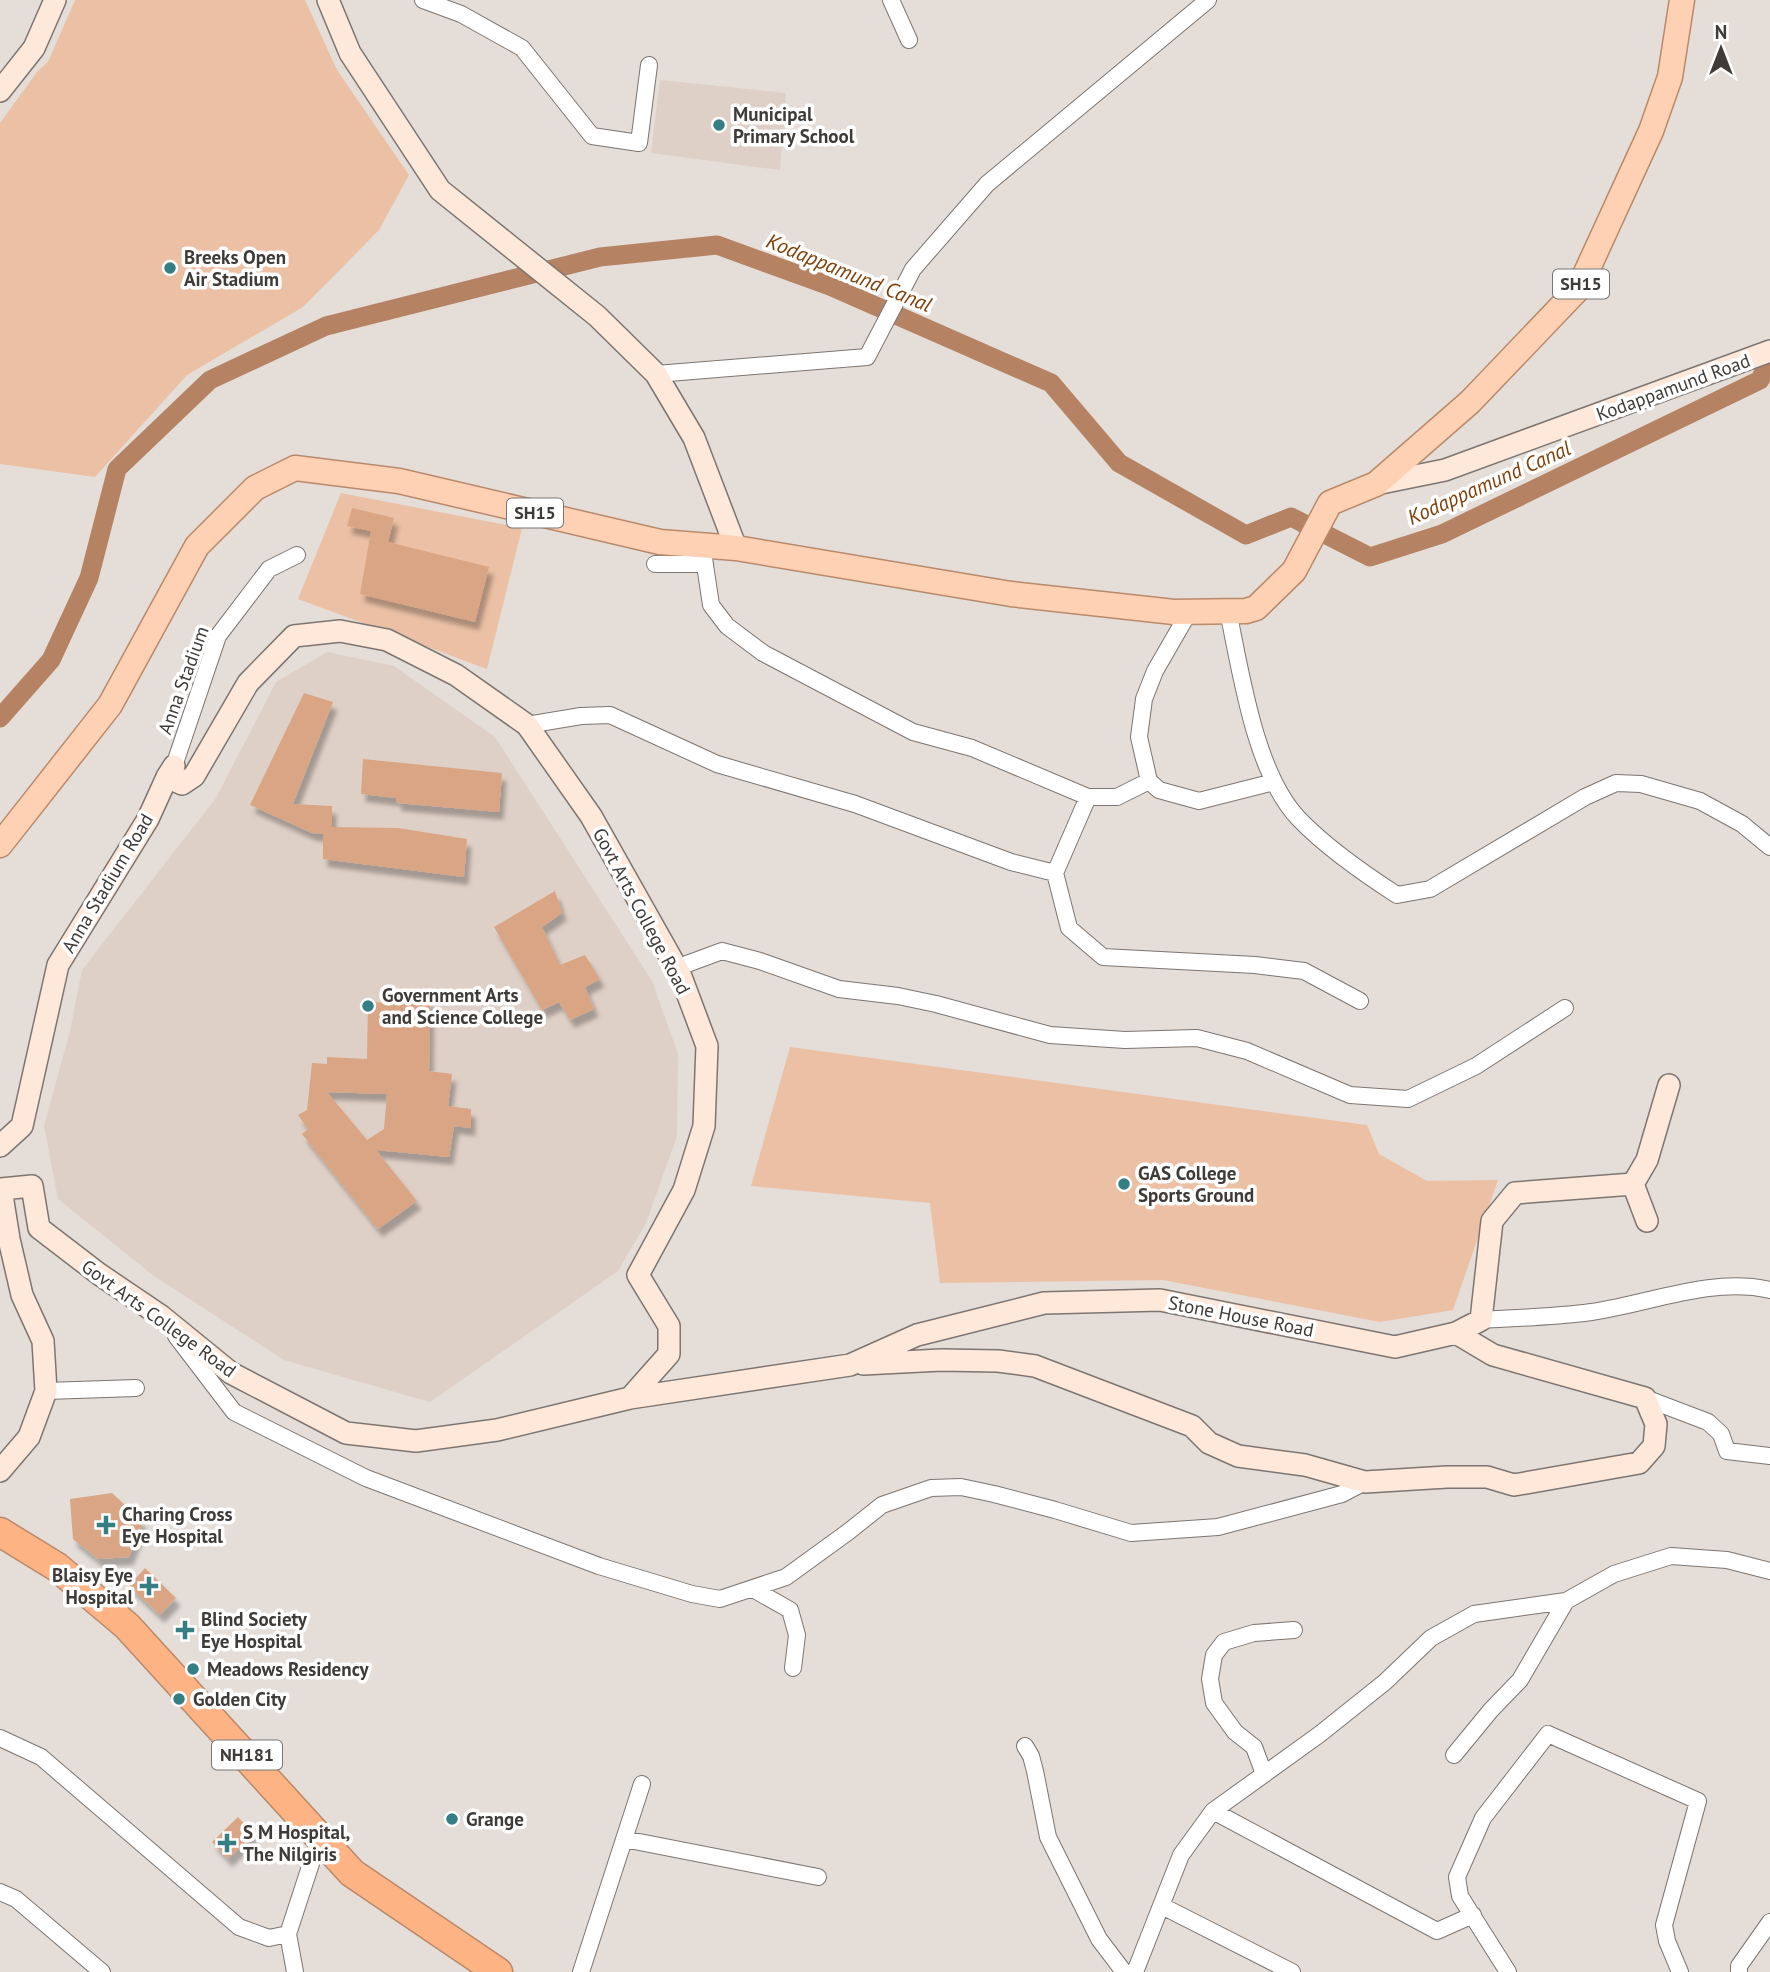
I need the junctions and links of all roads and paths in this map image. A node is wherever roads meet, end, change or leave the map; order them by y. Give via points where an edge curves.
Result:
1 (55, 0) edge
2 (328, 0) edge
3 (423, 0) edge
4 (891, 0) edge
5 (1208, 0) edge
6 (1682, 0) edge
7 (909, 40) dead end
8 (649, 65) dead end
9 (0, 91) edge
10 (1763, 354) edge
11 (656, 374) junction
12 (1368, 486) junction
13 (736, 548) junction
14 (297, 555) dead end
15 (704, 555) junction
16 (655, 564) dead end
17 (1228, 611) junction
18 (1189, 612) junction
19 (527, 725) junction
20 (171, 772) junction
21 (1149, 781) junction
22 (1274, 782) junction
23 (1088, 797) junction
24 (0, 845) edge
25 (1770, 847) edge
26 (1055, 873) junction
27 (676, 968) junction
28 (1360, 1001) dead end
29 (1565, 1008) dead end
30 (1669, 1085) dead end
31 (0, 1146) edge
32 (1, 1182) edge
33 (1633, 1184) junction
34 (1647, 1221) dead end
35 (1770, 1290) edge
36 (161, 1316) junction
37 (1481, 1320) junction
38 (1456, 1333) junction
39 (850, 1365) junction
40 (135, 1388) dead end
41 (46, 1391) junction
42 (630, 1398) junction
43 (1644, 1398) junction
44 (1770, 1456) edge
45 (0, 1471) edge
46 (1365, 1482) junction
47 (0, 1532) edge
48 (1770, 1571) edge
49 (753, 1590) junction
50 (1566, 1601) junction
51 (1294, 1630) dead end
52 (793, 1668) dead end
53 (0, 1738) edge
54 (1025, 1746) dead end
55 (1454, 1755) dead end
56 (1264, 1774) junction
57 (642, 1784) dead end
58 (1213, 1811) junction
59 (320, 1836) junction
60 (624, 1839) junction
61 (818, 1877) dead end
62 (0, 1892) edge
63 (1162, 1906) junction
64 (1473, 1915) junction
65 (1770, 1922) edge
66 (288, 1934) junction
67 (102, 1972) edge
68 (295, 1972) edge
69 (498, 1972) edge
70 (581, 1972) edge
71 (1124, 1972) edge
72 (1135, 1972) edge
73 (1292, 1972) edge
74 (1508, 1972) edge
75 (1680, 1972) edge
76 (1739, 1972) edge

1 - 9 street via 34,48
2 - 11 street via 350,53 440,190 597,316
3 - 8 street via 522,48 592,136 639,143
4 - 7 street
5 - 11 street via 987,184 914,269 867,357
6 - 12 main road, SH15 via 1670,77 1651,131 1579,288 1470,402
10 - 12 street, Kodappamund Road via 1445,470
11 - 13 street via 694,438
12 - 17 main road, SH15 via 1330,503 1294,571 1256,608
13 - 15 main road, SH15
13 - 18 main road, SH15 via 1011,594
14 - 20 street, Anna Stadium via 269,569 218,636
15 - 16 street
15 - 23 street via 711,605 727,626 763,653 914,732 972,748
15 - 24 main road, SH15 via 399,481 295,468 255,488 197,546 110,705
17 - 18 main road, SH15
17 - 22 street via 1252,719
18 - 21 street via 1144,699 1139,737
19 - 20 street, Govt Arts College Road via 456,675 387,640 340,631 294,636 248,682 194,776 182,784
19 - 26 street via 610,715 717,764 855,804 1011,862
19 - 27 street, Govt Arts College Road via 591,816
20 - 31 street, Anna Stadium Road via 148,819 58,965 22,1126
21 - 22 street via 1159,790 1199,801
21 - 23 street via 1117,797
22 - 25 street via 1298,818 1397,895 1430,889 1616,783 1641,783 1700,801 1742,824
23 - 26 street
26 - 28 street via 1069,928 1103,957 1304,971
27 - 29 street via 722,951 839,989 936,1004 1050,1035 1197,1038 1247,1051 1350,1095 1408,1099 1476,1066
27 - 42 street, Govt Arts College Road via 707,1046 704,1126 684,1190 638,1275 669,1326 669,1354
30 - 33 street via 1647,1160
32 - 36 street, Govt Arts College Road via 32,1186 39,1228
32 - 41 street, Govt Arts College Road via 22,1295 43,1341
33 - 34 street
33 - 37 street via 1515,1194 1492,1221
35 - 37 street via 1709,1289 1586,1313
36 - 42 street, Govt Arts College Road via 231,1373 346,1433 416,1441 497,1430
36 - 49 street via 234,1412 366,1478 599,1566 692,1594 720,1599
37 - 38 street, Stone House Road
38 - 39 street, Stone House Road via 1395,1347 1160,1300 1044,1303 917,1335
38 - 43 street via 1493,1355
39 - 42 street, Stone House Road
39 - 46 street via 942,1360 1035,1366 1192,1426 1209,1443 1238,1457 1305,1465
40 - 41 street
41 - 45 street, Govt Arts College Road via 29,1437
43 - 44 street via 1708,1422 1721,1434 1727,1451
43 - 46 street via 1656,1424 1654,1446 1639,1463 1514,1485 1487,1477
46 - 49 street via 1342,1494 1218,1527 1131,1533 994,1494 961,1487 931,1488 882,1505 786,1577
47 - 59 highway, NH181 via 57,1567 127,1626
48 - 50 street via 1727,1560 1671,1556 1614,1574
49 - 52 street via 790,1610 797,1635
50 - 55 street via 1520,1680
50 - 56 street via 1474,1614 1431,1638 1385,1682
51 - 56 street via 1254,1633 1224,1642 1214,1655 1210,1679 1214,1703 1235,1732 1254,1748
53 - 66 street via 41,1757 239,1927 269,1938
54 - 71 street via 1035,1771 1048,1838 1100,1939
56 - 58 street
57 - 60 street
58 - 63 street via 1181,1855
58 - 64 street via 1437,1931
59 - 66 street
59 - 69 highway, NH181 via 352,1872
60 - 61 street
60 - 70 street
62 - 67 street via 16,1899
63 - 72 street
63 - 73 street
64 - 74 street
64 - 75 street via 1460,1896 1457,1877 1483,1818 1548,1734 1698,1801 1664,1925
65 - 76 street
66 - 68 street

